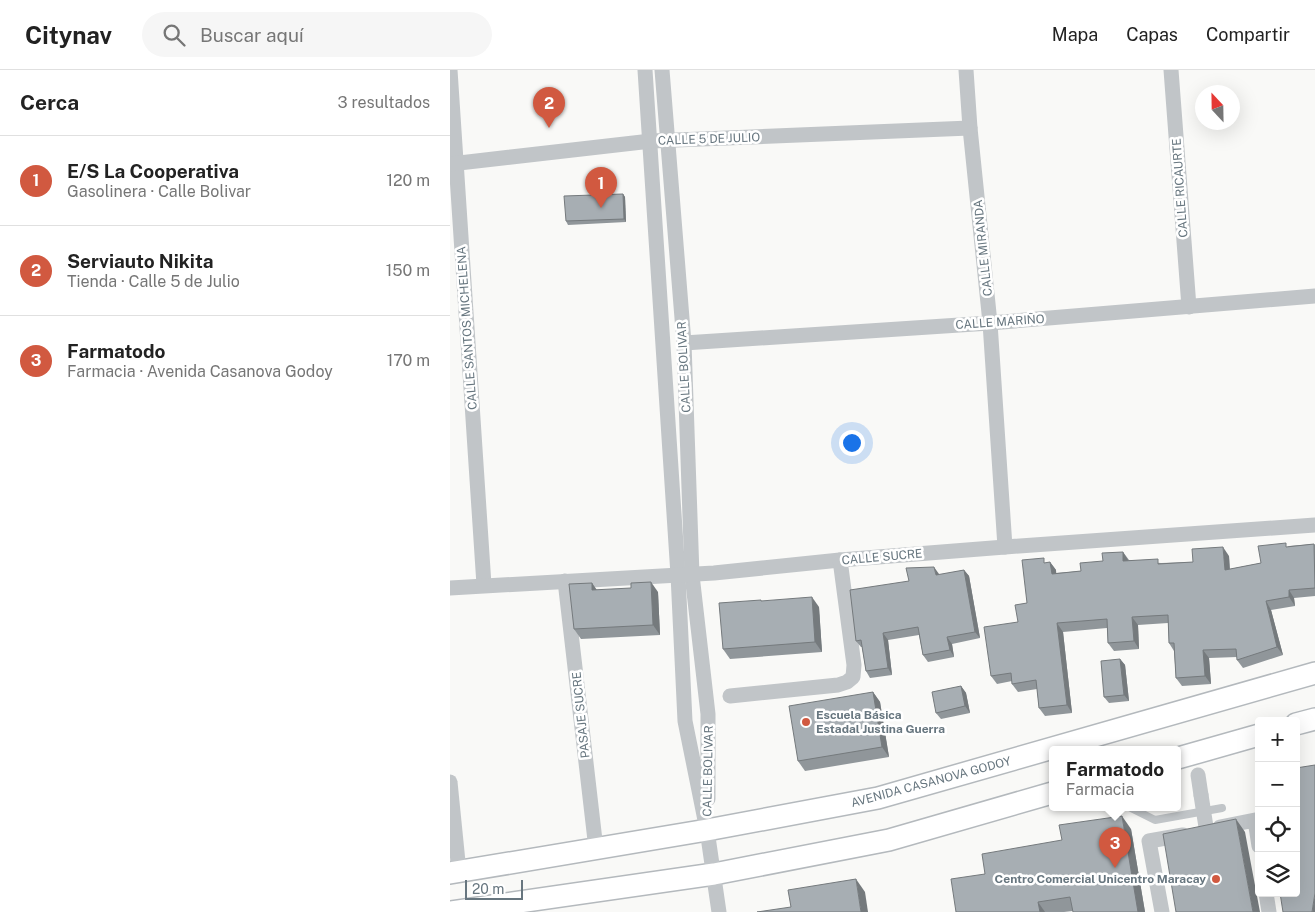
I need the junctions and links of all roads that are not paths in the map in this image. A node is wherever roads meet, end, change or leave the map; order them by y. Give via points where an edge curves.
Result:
1 (450, 70) edge
2 (645, 70) edge
3 (662, 70) edge
4 (966, 70) edge
5 (1171, 70) edge
6 (970, 128) junction
7 (667, 140) junction
8 (651, 141) junction
9 (453, 164) edge
10 (1315, 296) edge
11 (1189, 307) junction
12 (990, 323) junction
13 (684, 343) junction
14 (1315, 525) edge
15 (1005, 547) junction
16 (840, 560) junction
17 (685, 575) junction
18 (565, 582) junction
19 (484, 585) junction
20 (450, 588) edge
21 (1315, 673) edge
22 (730, 696) dead end
23 (1315, 719) edge
24 (1300, 723) edge
25 (1255, 736) edge
26 (1060, 746) edge
27 (1049, 749) edge
28 (1181, 757) edge
29 (1198, 775) dead end
30 (450, 782) edge
31 (1049, 795) edge
32 (1222, 808) dead end
33 (1137, 811) edge
34 (1255, 825) edge
35 (1206, 829) junction
36 (707, 830) junction
37 (596, 849) junction
38 (454, 873) edge
39 (714, 874) junction
40 (1267, 897) edge
41 (450, 912) edge
42 (719, 912) edge
43 (1162, 912) edge
44 (1269, 912) edge

1 - 9 street, CALLE SANTOS MICHELENA
2 - 8 street, CALLE BOLIVAR
3 - 7 street, CALLE BOLIVAR
4 - 6 street, CALLE MIRANDA
5 - 11 street, CALLE RICAURTE
6 - 7 street, CALLE 5 DE JULIO
6 - 12 street, CALLE MIRANDA
7 - 8 street, CALLE 5 DE JULIO
7 - 13 street, CALLE BOLIVAR
8 - 9 street, CALLE 5 DE JULIO
8 - 17 street, CALLE BOLIVAR
9 - 19 street, CALLE SANTOS MICHELENA
10 - 11 street, CALLE MARIÑO
11 - 12 street, CALLE MARIÑO
12 - 13 street, CALLE MARIÑO
12 - 15 street, CALLE MIRANDA
13 - 17 street, CALLE BOLIVAR
14 - 15 street, CALLE SUCRE
15 - 16 street, CALLE SUCRE
16 - 17 street, CALLE SUCRE
16 - 22 street via 853,677 838,685
17 - 18 street, CALLE SUCRE
17 - 36 street, CALLE BOLIVAR via 708,714
17 - 36 street, CALLE BOLIVAR via 685,721
18 - 19 street, CALLE SUCRE
18 - 37 street, PASAJE SUCRE
19 - 20 street, CALLE SUCRE
21 - 26 street, AVENIDA CASANOVA GODOY
23 - 24 street
25 - 28 street
27 - 36 street, AVENIDA CASANOVA GODOY via 878,798
29 - 35 street, bridge
30 - 38 street
31 - 39 street via 890,840
32 - 33 lane via 1155,820
34 - 35 street via 1254,820
35 - 43 street via 1149,841
36 - 37 street, AVENIDA CASANOVA GODOY
36 - 39 street
37 - 38 street, AVENIDA CASANOVA GODOY
39 - 41 street
39 - 42 street
40 - 44 street

